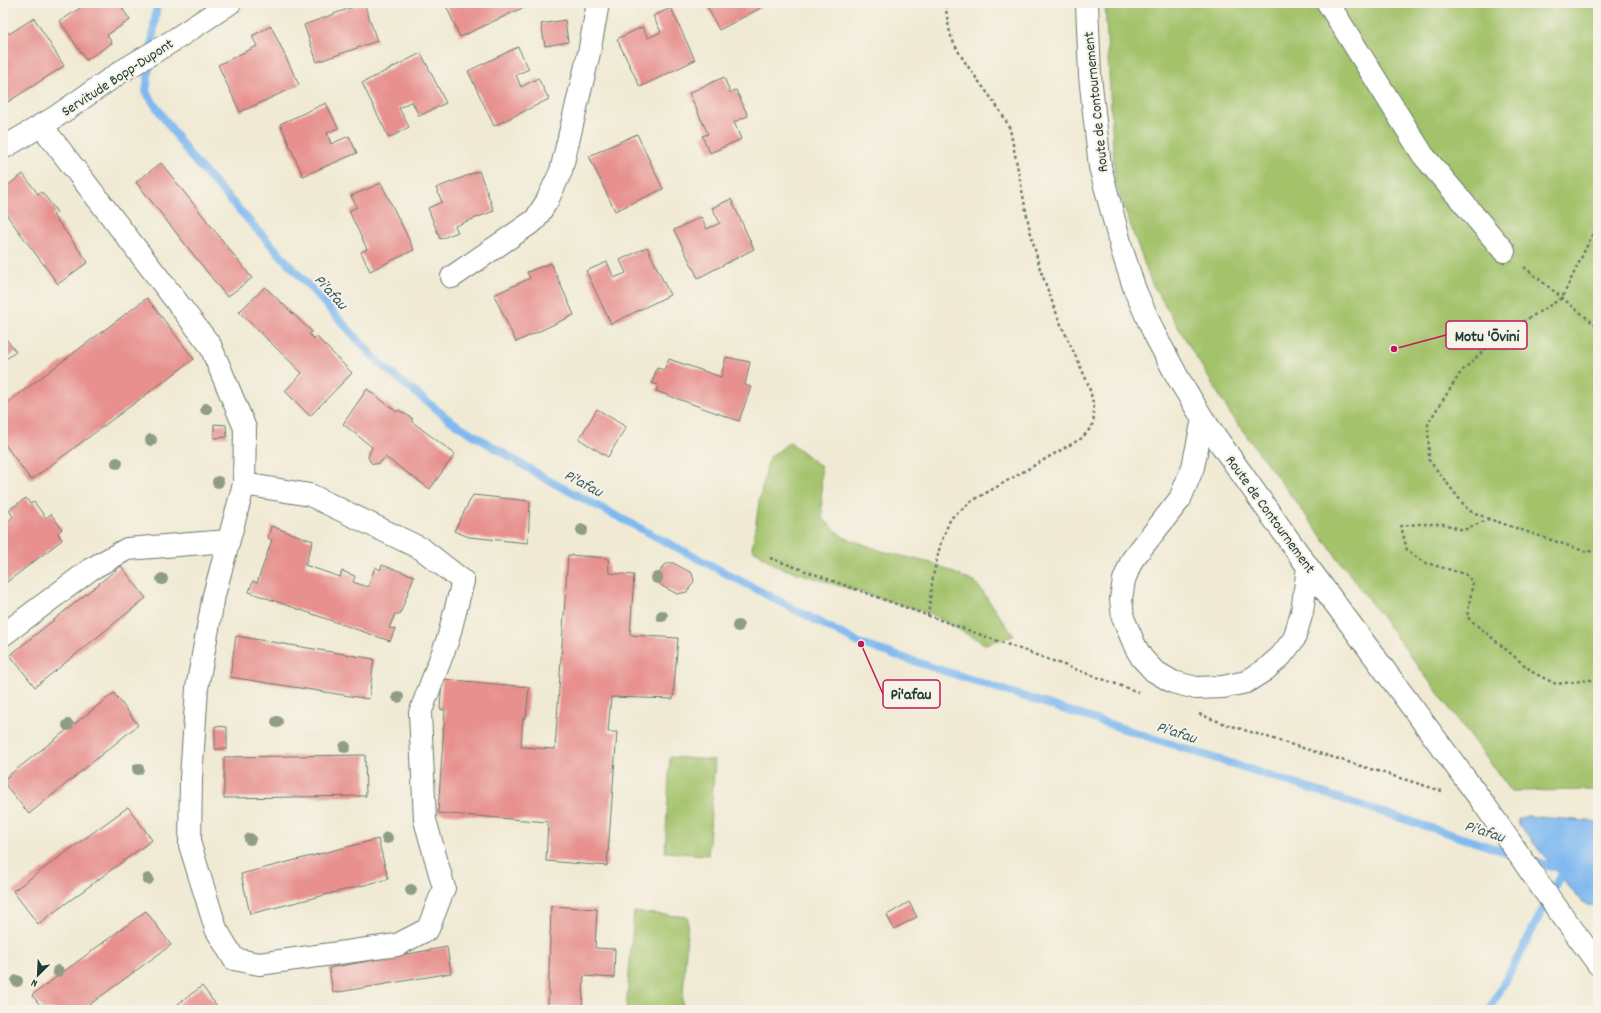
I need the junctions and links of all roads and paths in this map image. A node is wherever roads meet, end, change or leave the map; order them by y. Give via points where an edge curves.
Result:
1 (230, 3) edge
2 (598, 3) edge
3 (945, 3) edge
4 (1087, 3) edge
5 (1328, 3) edge
6 (41, 126) junction
7 (3, 148) edge
8 (1598, 223) edge
9 (1504, 251) joint
10 (452, 277) dead end
11 (1562, 298) junction
12 (1598, 327) edge
13 (1203, 419) junction
14 (244, 484) junction
15 (1489, 519) junction
16 (228, 541) junction
17 (1598, 550) edge
18 (770, 558) dead end
19 (1308, 567) junction
20 (928, 616) junction
21 (3, 635) edge
22 (1598, 679) edge
23 (1144, 694) dead end
24 (1196, 713) dead end
25 (1446, 792) dead end
26 (1593, 957) edge

1 - 6 street, Servitude Bopp-Dupont
2 - 10 street via 561,172 546,201 535,220
3 - 20 path via 952,38 1010,129 1040,269 1059,320 1091,391 1094,413 1093,424 1082,438 972,501 952,518 941,542
4 - 13 street, Route de Contournement via 1094,121 1100,167 1111,213 1135,290 1178,378
5 - 9 street via 1423,155
6 - 7 street, Servitude Bopp-Dupont
6 - 14 street via 210,345 245,428
8 - 11 path
9 - 11 path
11 - 12 path
11 - 15 path via 1498,337 1461,372 1428,422 1429,460 1468,510
13 - 19 street, Route de Contournement
13 - 19 street via 1193,467 1180,499 1132,560 1124,580 1121,599 1123,618 1142,658 1154,671 1173,682 1196,688 1223,687 1246,682 1281,656 1294,638 1302,612
14 - 16 street
14 - 16 street via 310,495 422,549 463,581 448,639 420,713 425,820 444,888 428,929 397,945 259,964 234,958 216,929 190,845 191,778 197,688 214,595
15 - 17 path via 1587,552
15 - 22 path via 1464,530 1443,524 1401,526 1407,550 1423,562 1465,574 1473,582 1467,617 1534,673 1556,684
16 - 21 street via 127,549 91,569
18 - 20 path
19 - 26 street, Route de Contournement via 1492,814
20 - 23 path
24 - 25 path

